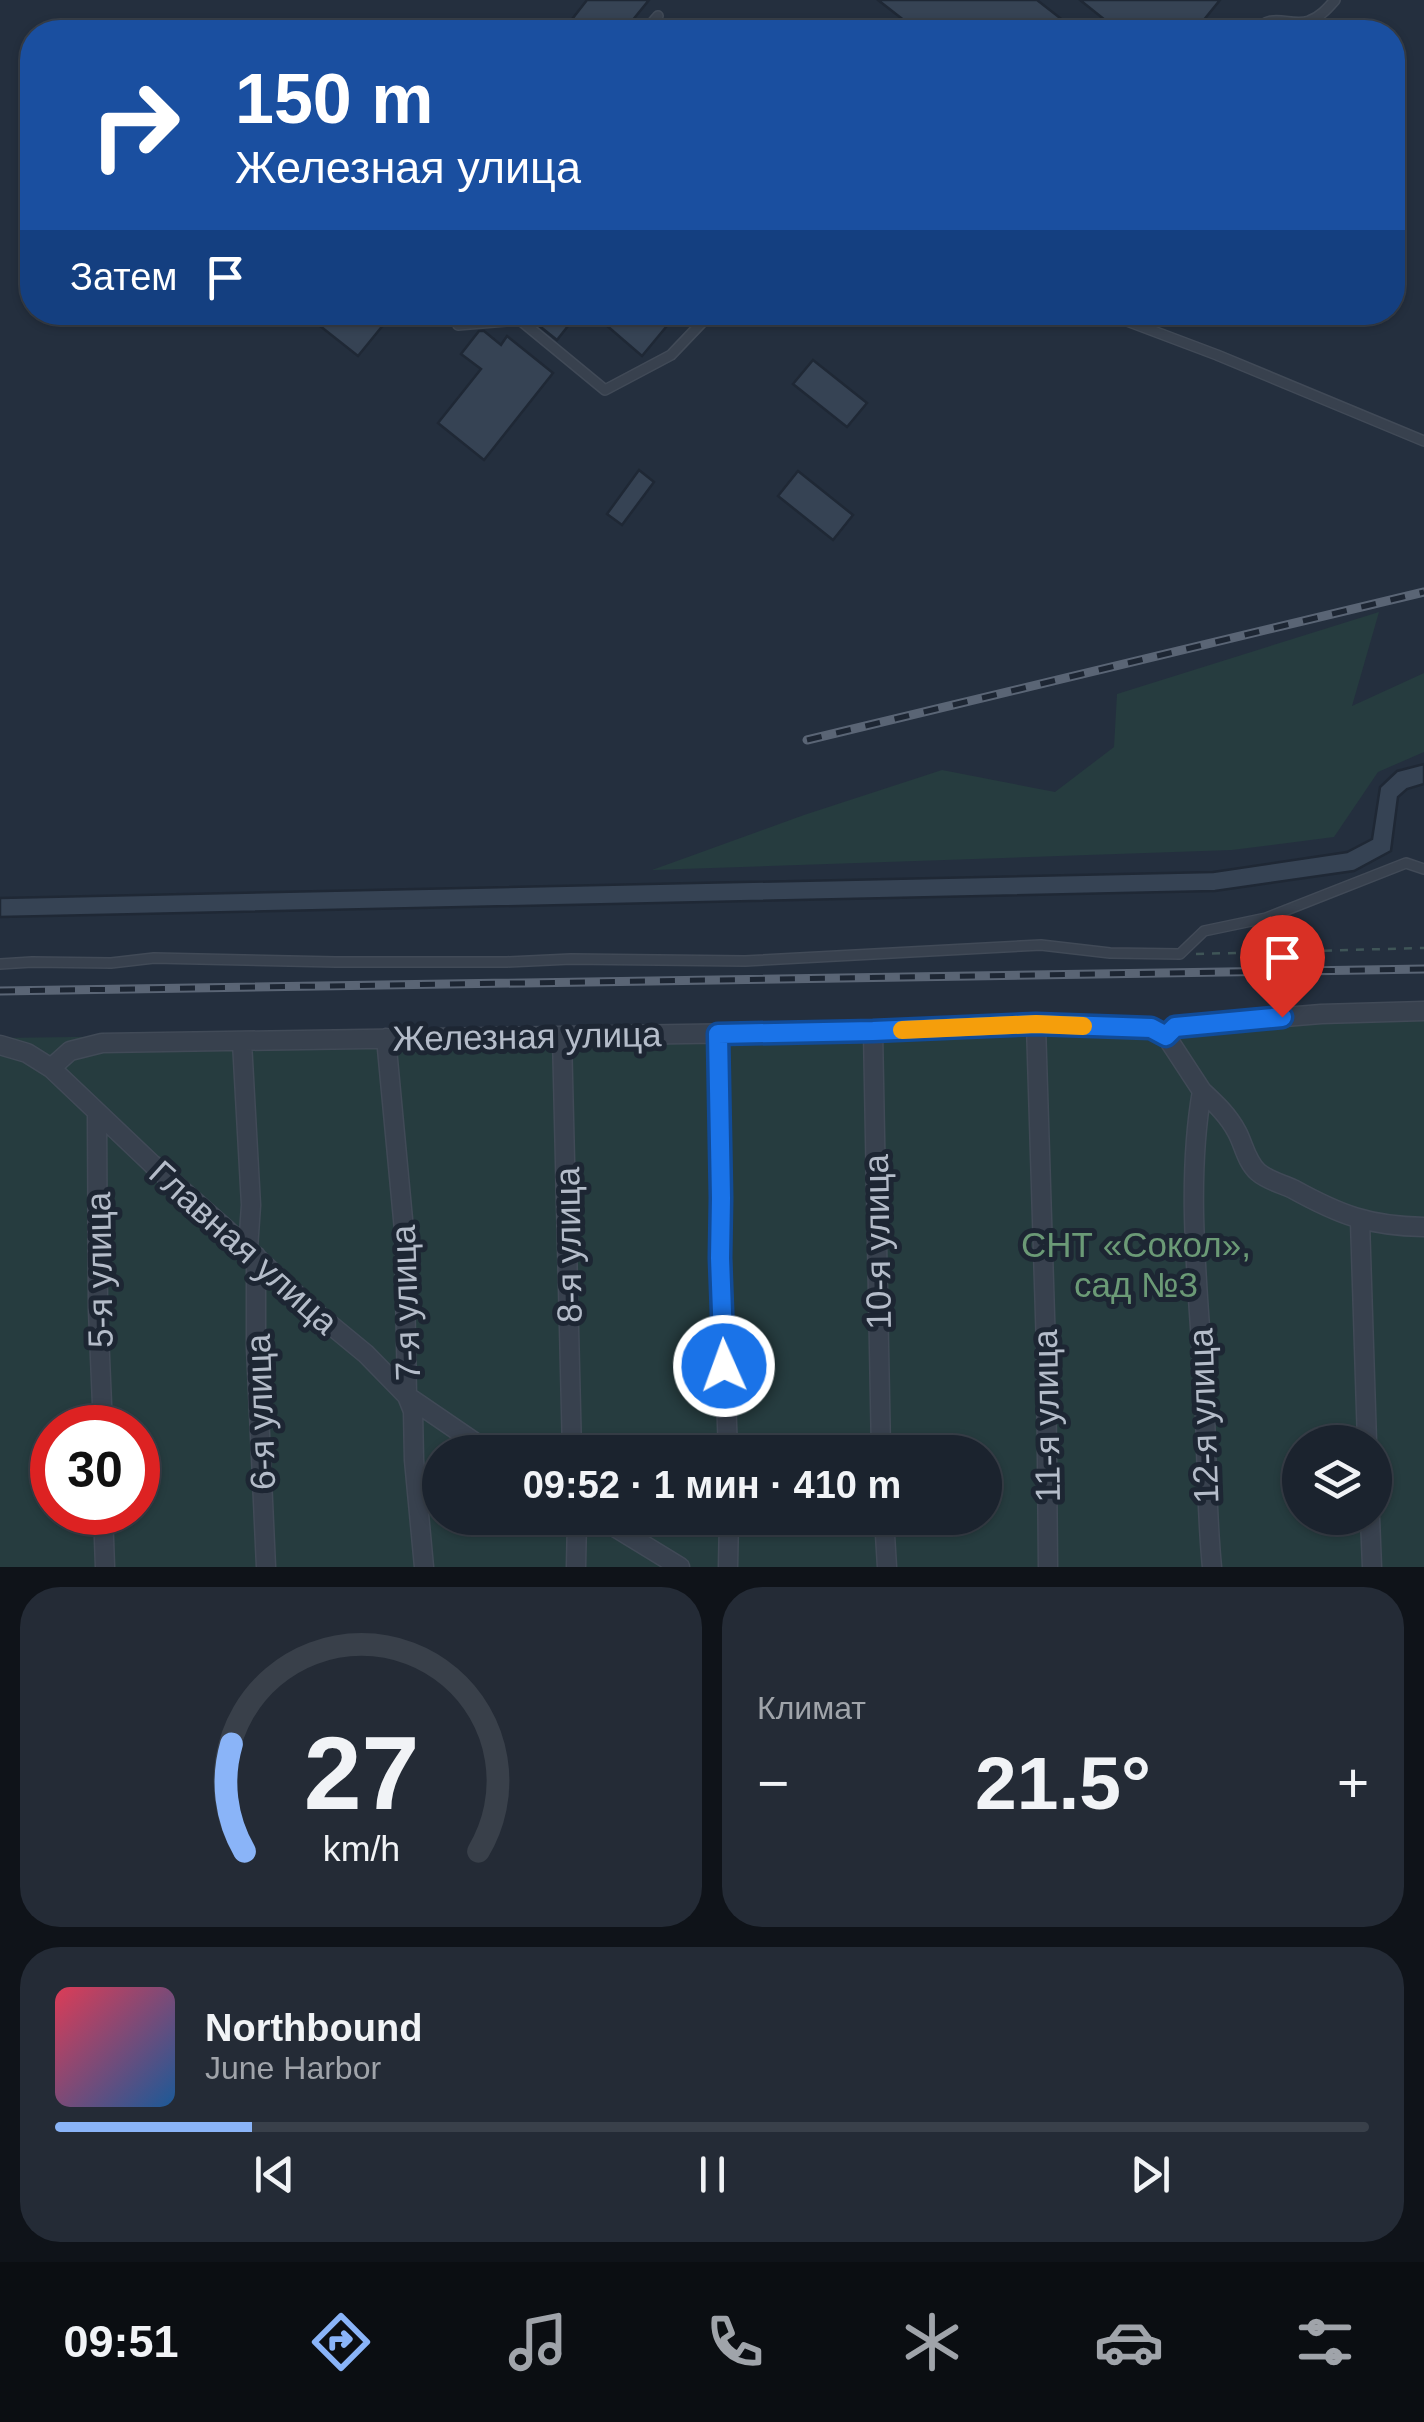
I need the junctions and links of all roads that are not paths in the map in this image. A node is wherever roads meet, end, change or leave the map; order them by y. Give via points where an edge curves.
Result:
1 (1335, 0) edge
2 (658, 16) dead end
3 (654, 20) edge
4 (1312, 20) edge
5 (468, 325) edge
6 (526, 325) edge
7 (700, 325) edge
8 (1137, 325) edge
9 (458, 326) dead end
10 (1424, 442) edge
11 (1424, 869) edge
12 (0, 964) edge
13 (1424, 1011) edge
14 (1036, 1024) junction
15 (873, 1031) junction
16 (718, 1034) junction
17 (1166, 1036) junction
18 (562, 1037) junction
19 (386, 1038) junction
20 (242, 1042) junction
21 (0, 1045) edge
22 (52, 1068) junction
23 (1202, 1091) junction
24 (97, 1112) junction
25 (1360, 1221) junction
26 (1424, 1226) edge
27 (252, 1252) junction
28 (408, 1396) junction
29 (103, 1405) edge
30 (1366, 1425) edge
31 (464, 1435) edge
32 (572, 1435) edge
33 (727, 1435) edge
34 (881, 1435) edge
35 (104, 1535) edge
36 (577, 1535) edge
37 (628, 1535) edge
38 (729, 1535) edge
39 (885, 1535) edge
40 (1371, 1535) edge
41 (104, 1567) edge
42 (266, 1567) edge
43 (424, 1567) edge
44 (576, 1567) edge
45 (680, 1567) edge
46 (728, 1567) edge
47 (887, 1567) edge
48 (1048, 1567) edge
49 (1212, 1567) edge
50 (1372, 1567) edge

1 - 4 lane
2 - 3 lane
5 - 9 lane
6 - 7 lane via 605,390 672,355
8 - 10 lane
11 - 12 lane via 1406,862 1266,918 1204,932 1180,954 1040,945 745,961 154,958
13 - 17 street, Железная улица via 1189,1025
14 - 15 street, Железная улица
14 - 17 street, Железная улица via 1151,1028
14 - 48 street, 11-я улица
15 - 16 street, Железная улица
15 - 34 street, 10-я улица
16 - 18 street, Железная улица
16 - 33 street
17 - 23 street
18 - 19 street, Железная улица
18 - 32 street, 8-я улица
19 - 20 street, Железная улица
19 - 28 street, 7-я улица via 404,1230
20 - 22 street, Железная улица via 102,1042 70,1051
20 - 27 street, 6-я улица
21 - 22 street, Главная улица
22 - 24 street, Главная улица
23 - 25 street via 1221,1109 1259,1172
23 - 49 street, 12-я улица via 1195,1186
24 - 27 street, Главная улица
24 - 29 street, 5-я улица
25 - 26 street
25 - 30 street
27 - 28 street, Главная улица
27 - 42 street, 6-я улица
28 - 31 street, Главная улица
28 - 43 street, 7-я улица
35 - 41 street
36 - 44 street
37 - 45 street
38 - 46 street
39 - 47 street
40 - 50 street

